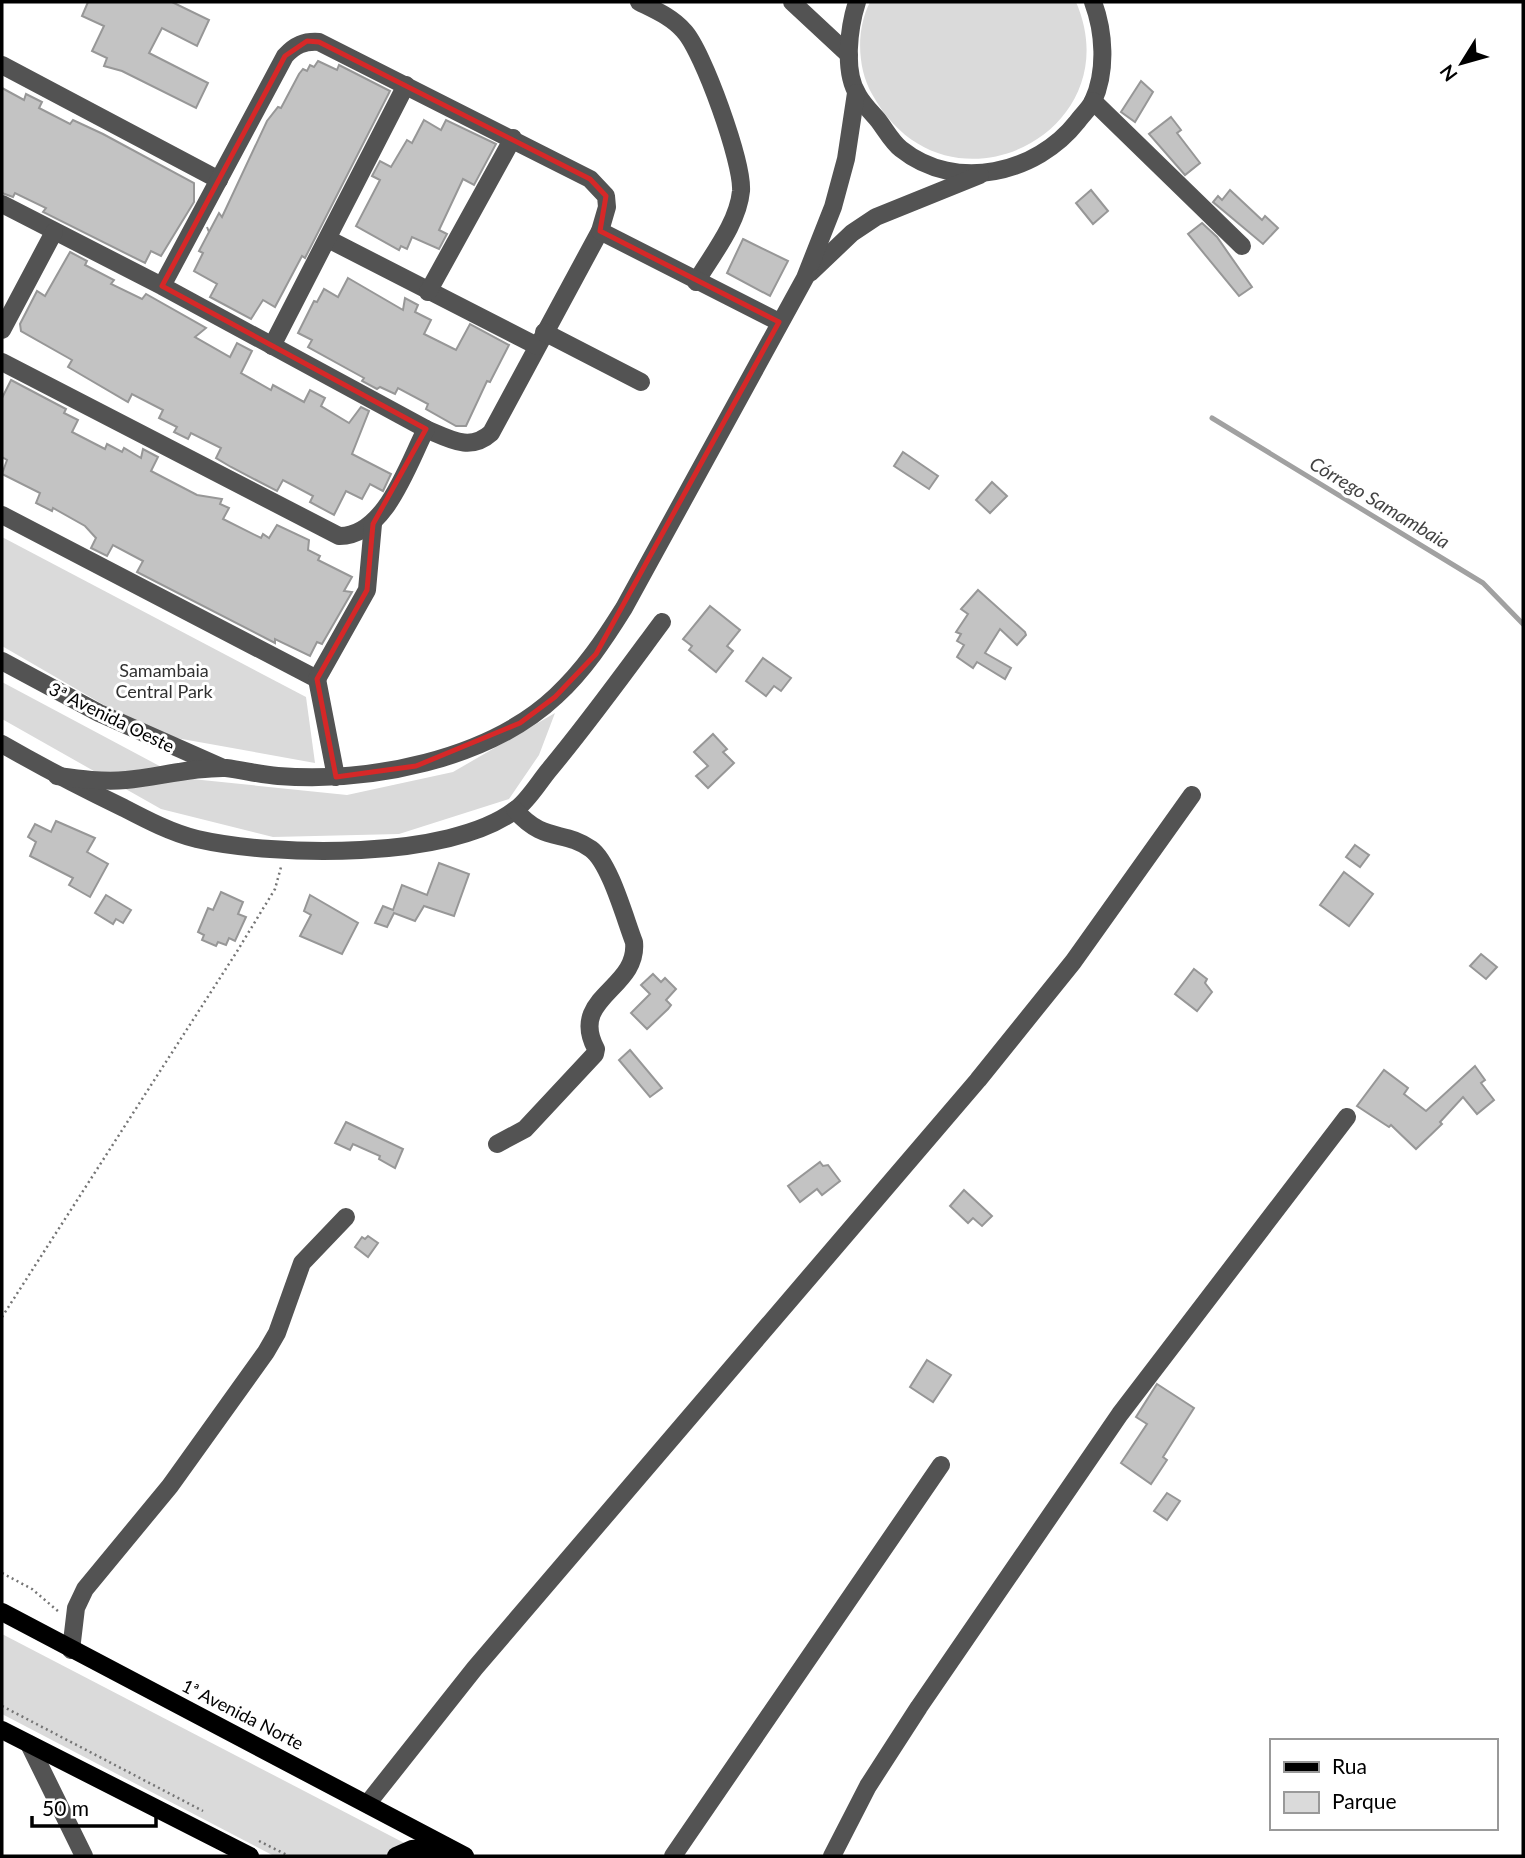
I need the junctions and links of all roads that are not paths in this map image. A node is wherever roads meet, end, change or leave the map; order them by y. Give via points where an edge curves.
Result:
1 (639, 2) edge
2 (792, 2) edge
3 (857, 2) edge
4 (1093, 2) edge
5 (849, 55) junction
6 (2, 65) edge
7 (406, 85) junction
8 (856, 93) junction
9 (1093, 101) junction
10 (513, 138) junction
11 (983, 174) junction
12 (219, 180) junction
13 (2, 204) edge
14 (600, 231) junction
15 (54, 232) junction
16 (328, 239) junction
17 (1242, 246) dead end
18 (805, 278) junction
19 (696, 282) junction
20 (162, 286) junction
21 (428, 292) junction
22 (779, 322) junction
23 (2, 330) edge
24 (541, 339) junction
25 (272, 346) junction
26 (2, 362) edge
27 (642, 382) dead end
28 (426, 429) junction
29 (2, 515) edge
30 (373, 524) junction
31 (662, 622) dead end
32 (2, 661) edge
33 (317, 679) junction
34 (2, 744) edge
35 (224, 768) junction
36 (57, 776) junction
37 (336, 776) junction
38 (1192, 795) dead end
39 (515, 810) junction
40 (1347, 1117) dead end
41 (497, 1144) dead end
42 (346, 1217) dead end
43 (941, 1465) dead end
44 (2, 1612) edge
45 (71, 1650) junction
46 (2, 1730) edge
47 (29, 1744) junction
48 (368, 1803) junction
49 (445, 1846) junction
50 (84, 1856) edge
51 (250, 1856) edge
52 (396, 1856) edge
53 (465, 1856) edge
54 (673, 1856) edge
55 (831, 1856) edge

1 - 19 street via 668,17 699,53 740,167 736,212
2 - 5 street
3 - 5 street via 850,23
4 - 9 street via 1101,22 1102,65
5 - 8 street
6 - 12 street
7 - 10 street
7 - 12 street via 319,42 293,47
7 - 16 street
8 - 11 street via 901,149 940,169
8 - 18 street via 833,207
9 - 11 street via 1062,141 1025,164
9 - 17 street
10 - 14 street via 600,188 607,207
10 - 21 street
11 - 18 street via 876,217 852,233
12 - 20 street
13 - 15 street
14 - 19 street
14 - 24 street
15 - 20 street
15 - 23 street
16 - 21 street
16 - 25 street
18 - 22 street
19 - 22 street
20 - 25 street
21 - 24 street
22 - 37 street via 624,608 596,654 555,697 520,723 471,747 416,766
24 - 27 street
24 - 28 street via 491,433 481,442 459,443
25 - 28 street
26 - 30 street via 327,532 350,536
28 - 30 street
29 - 33 street
30 - 33 street via 367,590
31 - 39 street via 578,736
32 - 35 street, 3ª Avenida Oeste via 99,713
33 - 37 street
34 - 36 street
35 - 36 street via 124,780
35 - 37 street via 278,776
36 - 39 street via 197,839 284,850 346,850 442,839
38 - 48 street via 1073,962 978,1080 475,1668
39 - 41 street via 530,827 582,845 598,856 635,951 629,967 590,1015 588,1035 595,1054 525,1129
40 - 55 street via 1120,1414 911,1718
42 - 45 street via 302,1264 266,1352 170,1486 85,1589 72,1628
43 - 54 street
44 - 45 main road, 1ᵃ Avenida Norte
45 - 48 main road, 1ᵃ Avenida Norte
46 - 47 main road
47 - 50 street
47 - 51 main road
48 - 49 main road, 1ᵃ Avenida Norte
49 - 52 main road via 412,1849
49 - 53 main road, 1ᵃ Avenida Norte

